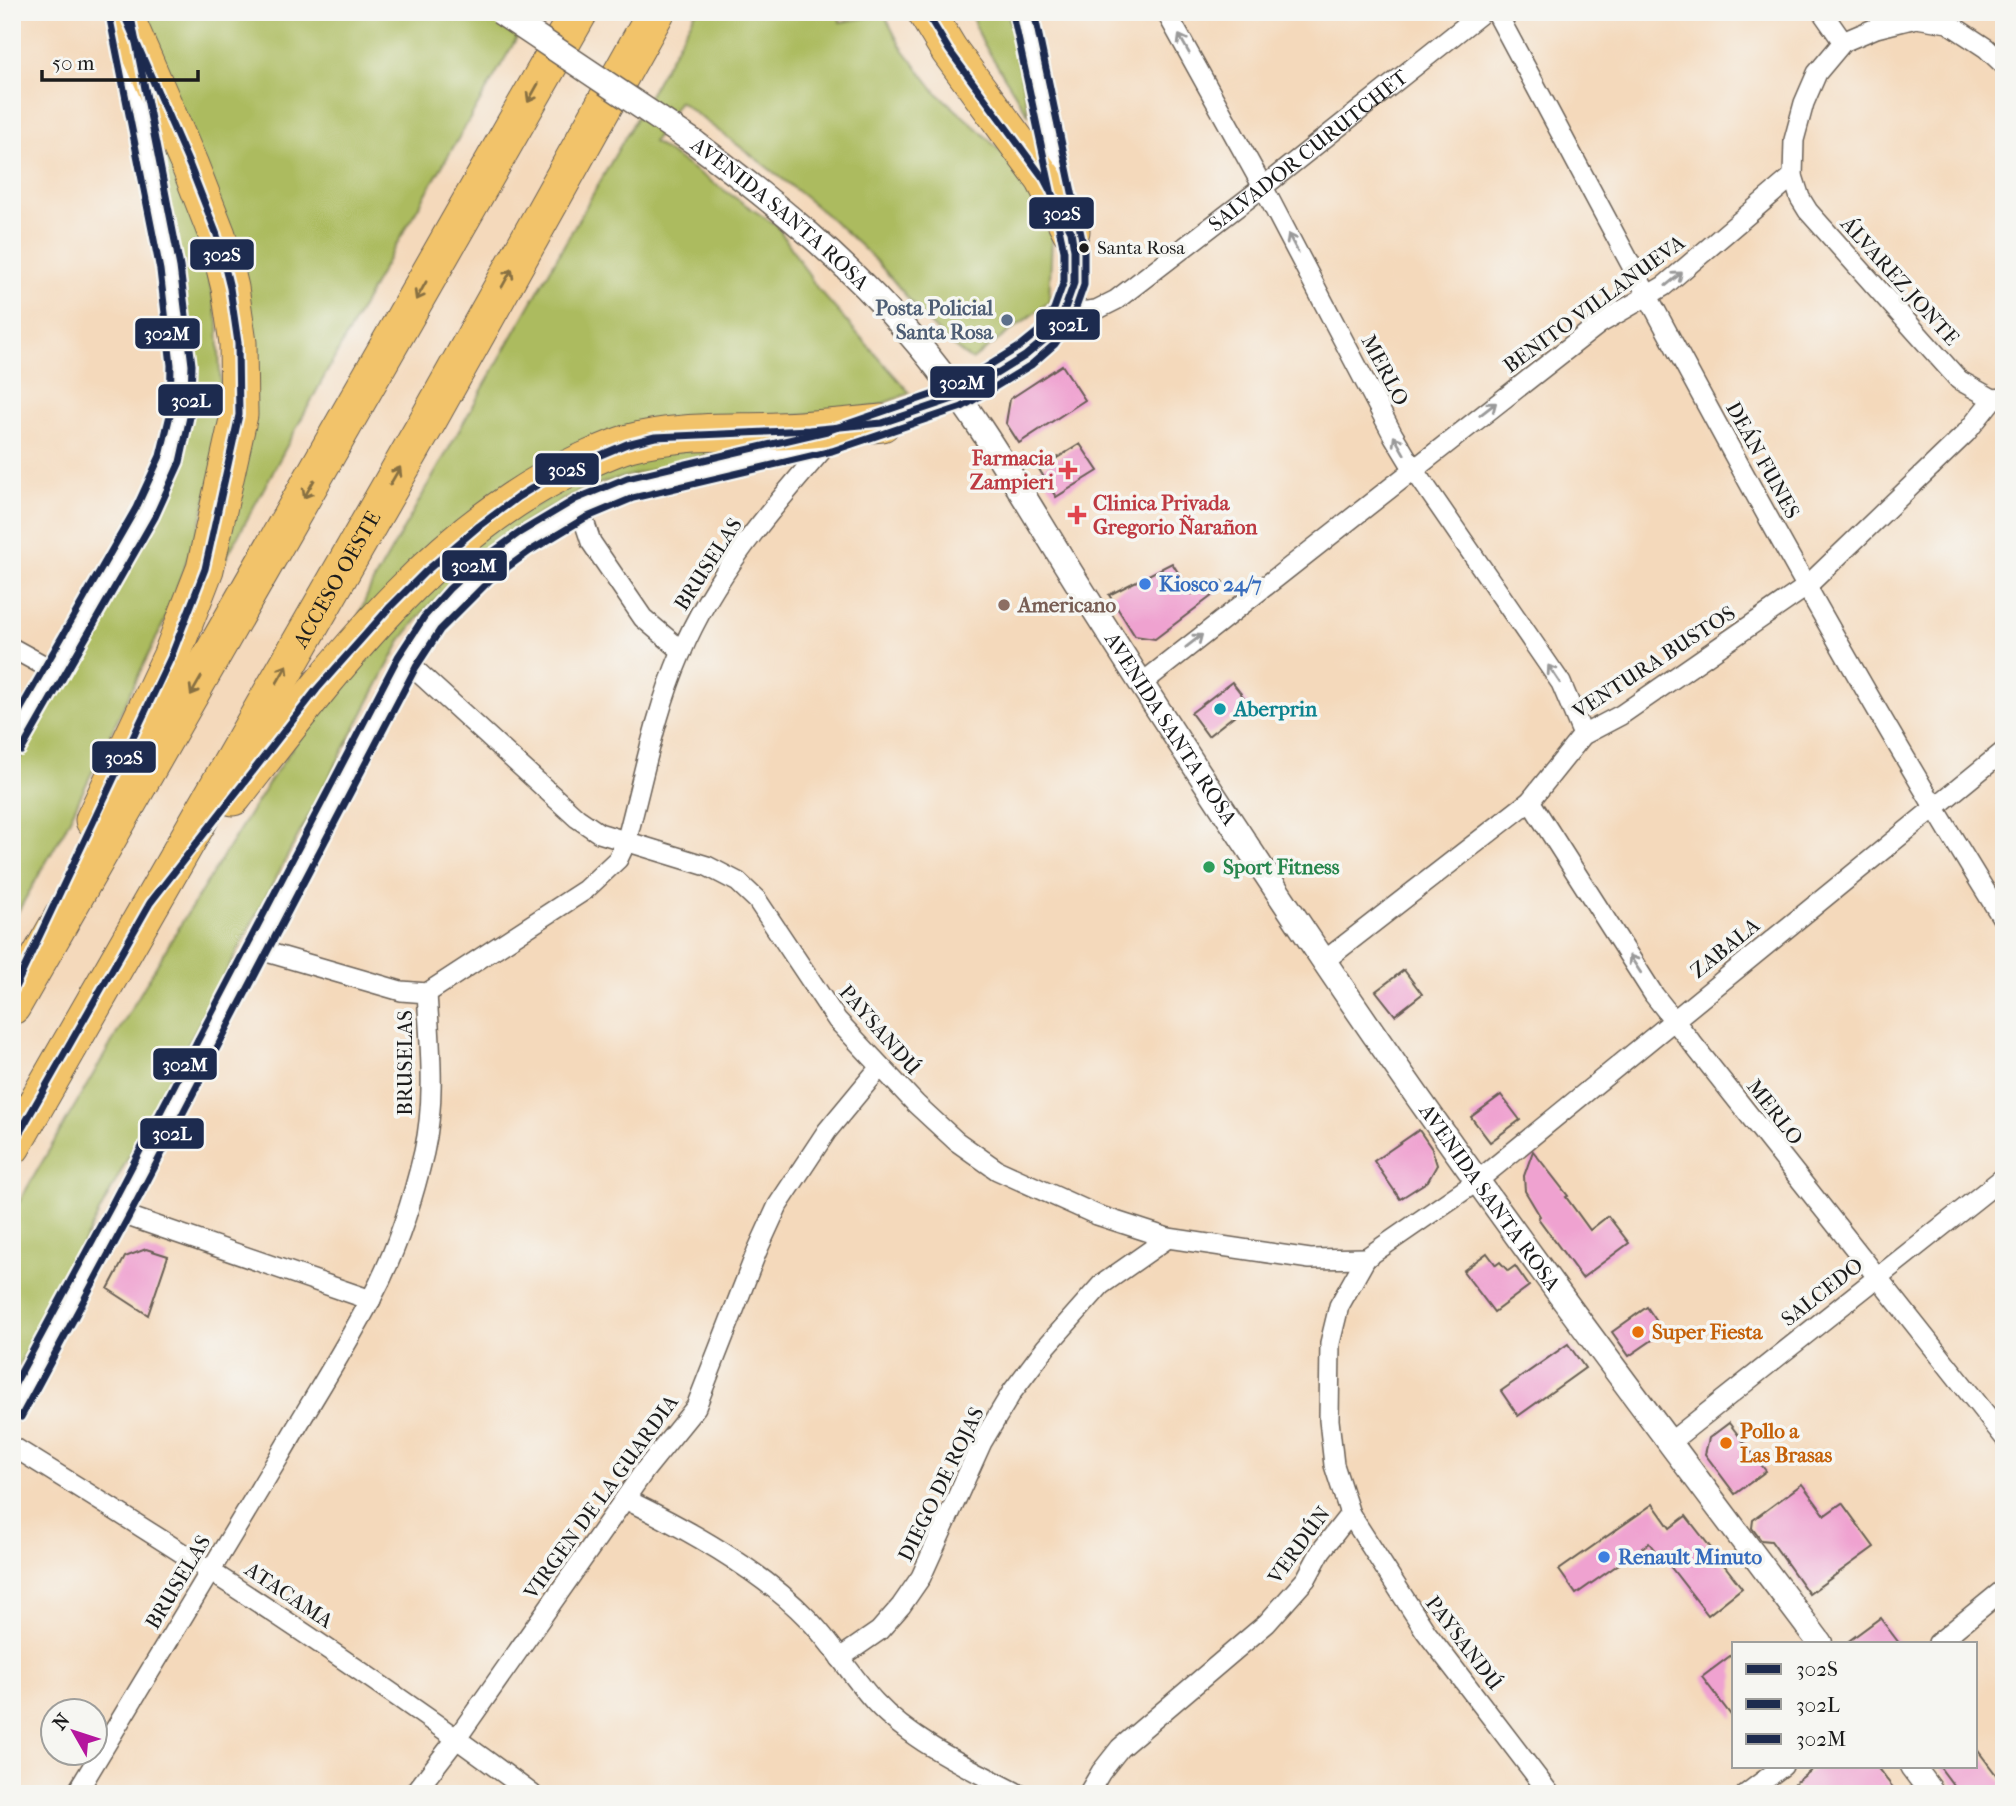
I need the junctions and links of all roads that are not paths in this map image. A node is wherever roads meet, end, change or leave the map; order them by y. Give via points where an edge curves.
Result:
1 (121, 12) edge
2 (500, 12) edge
3 (579, 12) edge
4 (656, 12) edge
5 (926, 12) edge
6 (1023, 12) edge
7 (1166, 12) edge
8 (1483, 12) edge
9 (1496, 12) edge
10 (1822, 12) edge
11 (1952, 18) edge
12 (1843, 42) junction
13 (2004, 65) edge
14 (1793, 176) junction
15 (1263, 187) junction
16 (1071, 231) junction
17 (1646, 295) junction
18 (1063, 314) junction
19 (959, 397) junction
20 (1998, 399) edge
21 (882, 423) junction
22 (830, 441) junction
23 (1413, 468) junction
24 (580, 509) junction
25 (1807, 587) junction
26 (12, 648) edge
27 (682, 651) junction
28 (407, 662) junction
29 (54, 671) junction
30 (1141, 684) junction
31 (1583, 735) junction
32 (12, 746) edge
33 (2004, 751) edge
34 (1530, 801) junction
35 (1933, 809) junction
36 (626, 842) junction
37 (150, 903) junction
38 (2004, 921) edge
39 (256, 949) junction
40 (1324, 961) junction
41 (428, 993) junction
42 (12, 995) edge
43 (12, 1006) edge
44 (1673, 1020) junction
45 (880, 1067) junction
46 (12, 1146) edge
47 (2004, 1177) edge
48 (1476, 1181) junction
49 (120, 1213) junction
50 (1168, 1238) junction
51 (1366, 1258) junction
52 (1876, 1278) junction
53 (371, 1300) junction
54 (12, 1412) edge
55 (2004, 1437) edge
56 (1669, 1443) junction
57 (12, 1446) edge
58 (625, 1499) junction
59 (1350, 1514) junction
60 (212, 1570) junction
61 (2004, 1589) edge
62 (1819, 1642) edge
63 (1939, 1642) edge
64 (839, 1658) junction
65 (457, 1738) junction
66 (1780, 1768) edge
67 (1914, 1768) edge
68 (76, 1794) edge
69 (414, 1794) edge
70 (532, 1794) edge
71 (1019, 1794) edge
72 (1088, 1794) edge
73 (1550, 1794) edge
74 (1746, 1794) edge
75 (1933, 1794) edge

1 - 29 street via 170,268 182,365 180,416 170,459 145,513
1 - 42 highway via 217,235 238,342 239,415 205,569 171,657
2 - 19 street, AVENIDA SANTA ROSA, bridge via 694,142 816,238 914,339
3 -> 43 highway
37 -> 4 highway, ACCESO OESTE
5 - 16 highway via 1044,179
6 - 16 street
15 -> 7 street, MERLO
8 - 15 street, SALVADOR CURUTCHET
9 - 17 street, DEÁN FUNES
10 - 12 street
11 - 12 street via 1916,18
11 - 13 street
12 - 14 street via 1817,73 1804,103 1794,139
17 -> 14 street, BENITO VILLANUEVA via 1680,274
14 - 20 street, ÁLVAREZ JONTE via 1808,211 1959,380
15 - 18 street, SALVADOR CURUTCHET via 1116,300 1096,310
23 -> 15 street, MERLO
16 - 18 street via 1074,283
23 -> 17 street, BENITO VILLANUEVA via 1599,324
17 - 25 street, DEÁN FUNES
18 - 19 street via 1048,337 1025,356
19 - 21 street
19 - 30 street, AVENIDA SANTA ROSA
20 - 25 street, VENTURA BUSTOS
21 - 22 street
21 - 37 highway via 655,437 555,474 518,497 470,533 389,608 317,689
22 - 24 street via 630,488
22 - 27 street, BRUSELAS via 743,547 712,592
30 -> 23 street, BENITO VILLANUEVA
31 -> 23 street, MERLO via 1560,683
24 - 27 street via 592,542 643,618
24 - 28 street via 524,541 483,572 432,624
25 - 31 street, VENTURA BUSTOS via 1621,715
25 - 35 street, DEÁN FUNES
26 - 29 street
27 - 36 street, BRUSELAS via 667,688
28 - 36 street, PAYSANDÚ via 577,818 599,833
28 - 39 street
29 - 32 street
30 - 40 street, AVENIDA SANTA ROSA
31 - 34 street, VENTURA BUSTOS
33 - 35 street, ZABALA
34 - 40 street, VENTURA BUSTOS
44 -> 34 street, MERLO
35 - 38 street, DEÁN FUNES
35 - 44 street, ZABALA
36 - 41 street, BRUSELAS via 618,859 585,890
36 - 45 street, PAYSANDÚ via 707,866 738,882 757,900 837,1020
37 - 46 highway, ACCESO OESTE
39 - 41 street via 401,991
39 - 49 street
40 - 48 street, AVENIDA SANTA ROSA
41 - 53 street, BRUSELAS via 431,1109 424,1149 395,1247
44 - 48 street, ZABALA
44 - 52 street, MERLO
45 - 50 street, PAYSANDÚ via 956,1141 997,1170 1097,1215
45 - 58 street, VIRGEN DE LA GUARDIA via 827,1131 778,1205 696,1407
47 - 52 street, SALCEDO
48 - 51 street, VERDÚN
48 - 56 street, AVENIDA SANTA ROSA
49 - 53 street
49 - 54 street
50 - 51 street, PAYSANDÚ via 1310,1259
50 - 64 street, DIEGO DE ROJAS via 1101,1285 1046,1347 982,1442 920,1577 901,1606 879,1631
51 - 59 street, VERDÚN via 1339,1306 1330,1343 1329,1420 1334,1465
52 - 55 street, MERLO
52 - 56 street, SALCEDO
53 - 60 street, BRUSELAS
56 - 62 street, AVENIDA SANTA ROSA
57 - 60 street, ATACAMA
58 - 64 street via 678,1526 775,1589 808,1619
58 - 65 street, VIRGEN DE LA GUARDIA
59 - 72 street, VERDÚN via 1306,1579 1267,1623 1121,1748
59 - 73 street, PAYSANDÚ via 1426,1632
60 - 65 street, ATACAMA
60 - 68 street, BRUSELAS
61 - 63 street
64 - 71 street via 877,1703 908,1729
65 - 69 street, VIRGEN DE LA GUARDIA
65 - 70 street, ATACAMA
66 - 74 street
67 - 75 street

